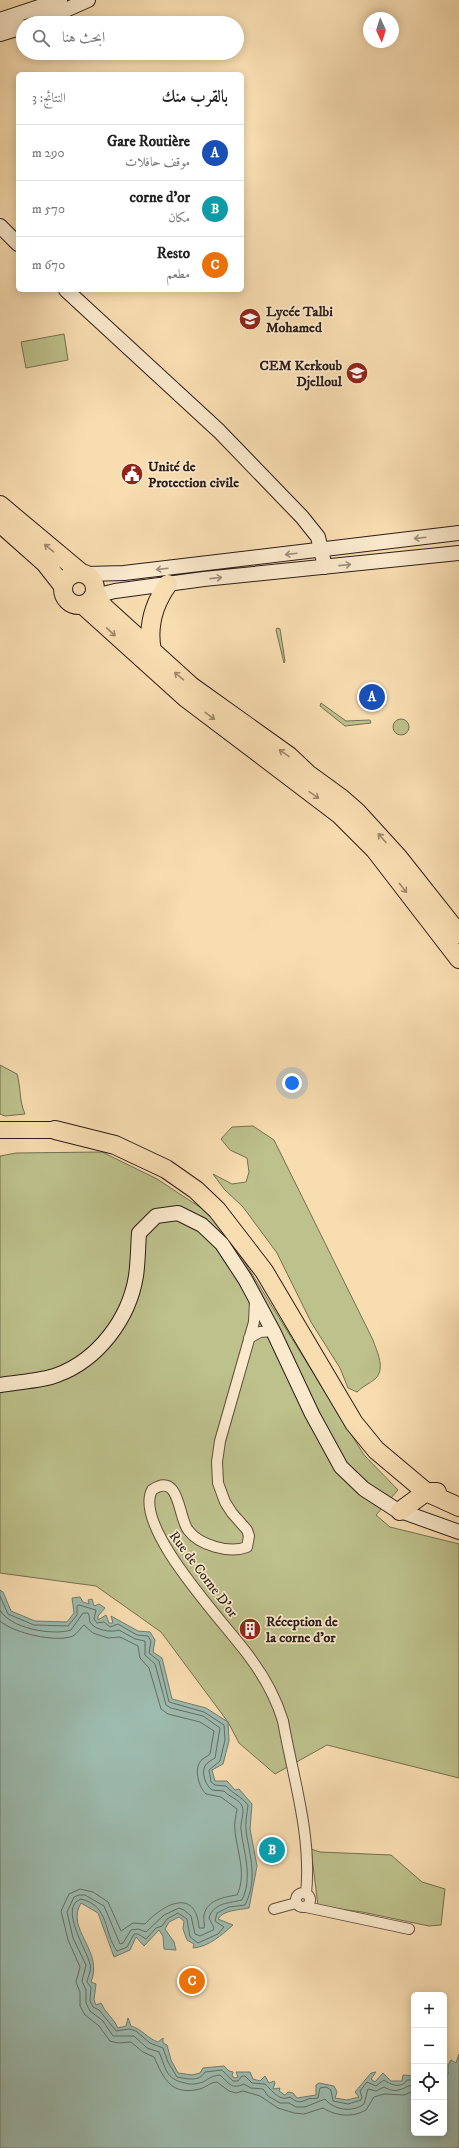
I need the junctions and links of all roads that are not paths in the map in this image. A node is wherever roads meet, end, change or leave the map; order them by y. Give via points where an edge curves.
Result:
1 (60, 0) edge
2 (88, 0) edge
3 (52, 16) edge
4 (0, 20) edge
5 (16, 29) edge
6 (0, 34) edge
7 (0, 226) edge
8 (16, 242) edge
9 (68, 292) edge
10 (0, 505) edge
11 (0, 523) edge
12 (459, 533) edge
13 (322, 550) junction
14 (459, 552) edge
15 (325, 567) junction
16 (84, 573) junction
17 (168, 584) junction
18 (63, 586) junction
19 (92, 597) junction
20 (152, 651) junction
21 (459, 934) edge
22 (459, 959) edge
23 (0, 1130) edge
24 (55, 1130) junction
25 (255, 1296) junction
26 (273, 1331) junction
27 (248, 1338) junction
28 (0, 1385) edge
29 (394, 1466) junction
30 (426, 1492) junction
31 (459, 1498) edge
32 (459, 1507) edge
33 (398, 1510) junction
34 (459, 1532) edge
35 (306, 1894) junction
36 (296, 1903) junction
37 (306, 1907) junction
38 (274, 1909) dead end
39 (409, 1929) dead end

1 - 4 street
2 - 3 street
5 - 6 street
7 - 8 street
9 - 13 street via 220,431 302,517 318,537
16 -> 10 highway
11 - 18 highway via 45,563
12 -> 13 street
13 - 15 street
13 -> 16 street via 124,573
15 -> 14 street
17 -> 15 street
16 - 18 highway via 68,576
16 - 19 highway via 95,583
17 - 19 street
17 - 20 highway via 158,599 152,616
18 - 19 highway via 64,596 69,602
19 - 20 highway
19 -> 22 highway via 186,698 339,814 374,850
21 -> 20 highway via 398,857 357,812 289,756 196,690
23 - 24 main road
24 - 29 highway via 115,1145 142,1157 166,1169 196,1190 217,1210 240,1238 274,1288 354,1423 376,1450
24 - 31 highway via 88,1134 124,1145 150,1156 198,1186 221,1207 272,1274 350,1402 376,1438 404,1463
25 - 26 street
25 - 27 street via 255,1313
25 - 28 street via 222,1244 202,1225 178,1214 156,1216 139,1233 136,1277 130,1298 110,1336 90,1356 57,1375
26 - 27 street via 260,1332
26 - 33 street via 312,1414 341,1467 364,1489
27 - 35 street, Rue de Corne D'or via 220,1440 217,1462 218,1483 224,1502 247,1530 247,1547 239,1551 228,1549 202,1541 193,1535 183,1521 176,1495 170,1488 152,1490 149,1504 155,1530 171,1557 250,1657 279,1706 305,1831 309,1868
29 - 30 highway
29 - 33 highway via 403,1492
30 - 31 highway via 439,1492
30 - 32 highway
30 - 33 highway
33 - 34 street
35 - 36 street via 298,1895
35 - 37 street via 310,1901
36 - 37 street via 300,1907
36 - 38 street
37 - 39 street

